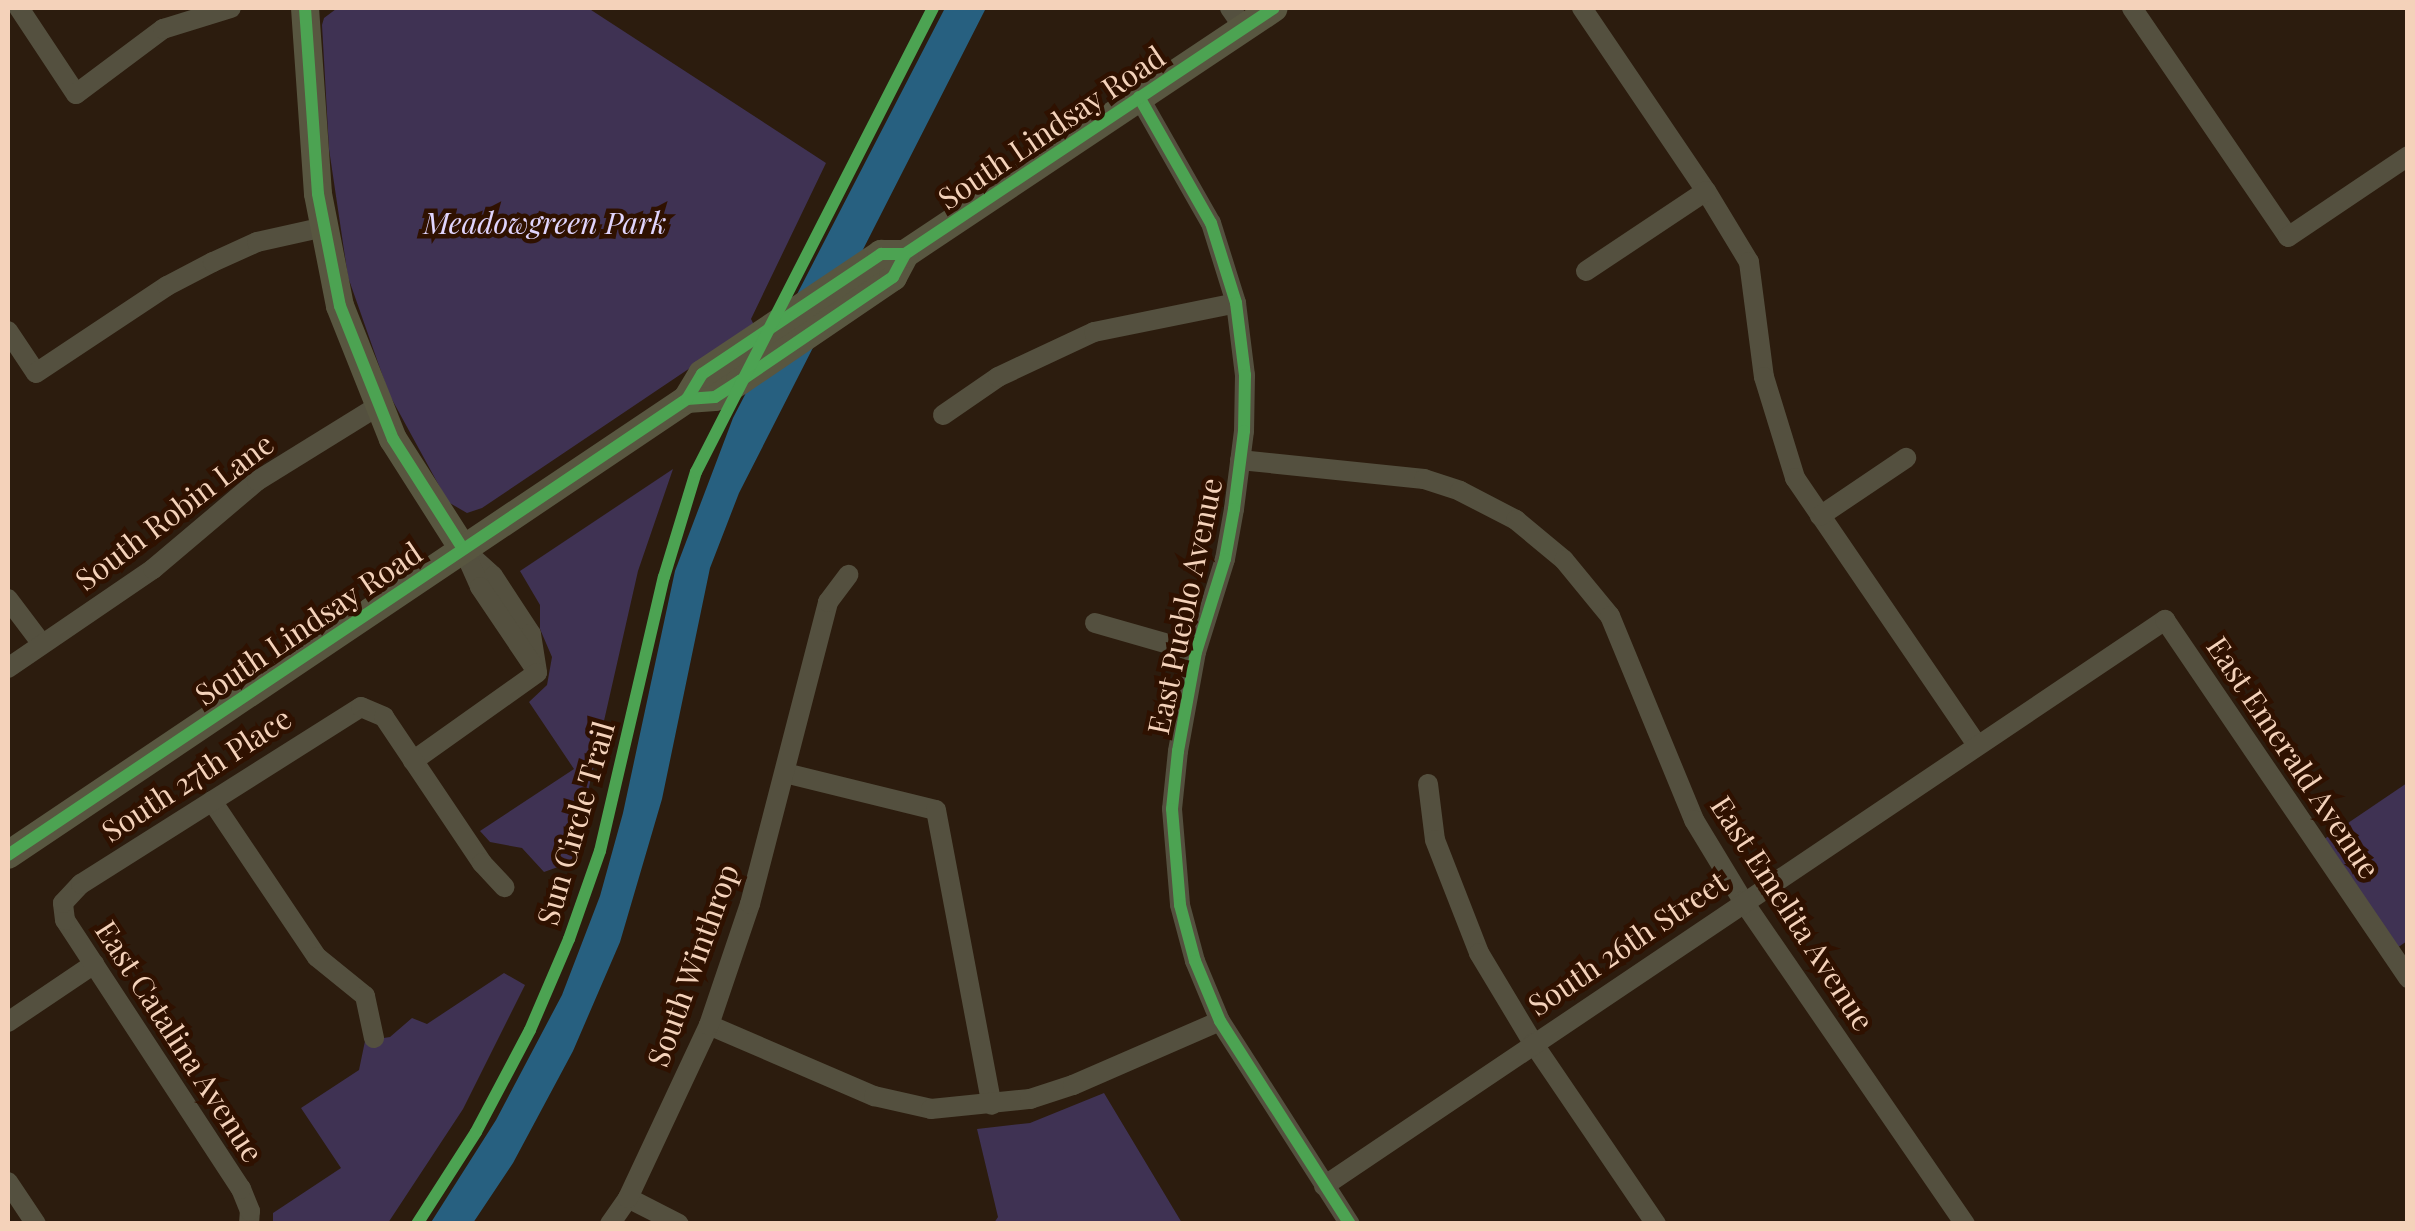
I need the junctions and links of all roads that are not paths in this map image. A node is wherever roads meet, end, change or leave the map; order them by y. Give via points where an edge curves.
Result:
1 (18, 8) edge
2 (231, 8) edge
3 (304, 8) edge
4 (1274, 8) edge
5 (1582, 8) edge
6 (2132, 8) edge
7 (1237, 18) edge
8 (1140, 97) junction
9 (2408, 156) edge
10 (1706, 190) junction
11 (324, 226) junction
12 (904, 254) junction
13 (1586, 272) dead end
14 (1236, 303) junction
15 (8, 331) edge
16 (687, 399) junction
17 (378, 406) junction
18 (943, 415) dead end
19 (1906, 458) dead end
20 (1240, 460) junction
21 (1820, 516) junction
22 (463, 549) junction
23 (848, 575) dead end
24 (8, 599) edge
25 (2165, 620) joint
26 (1095, 624) dead end
27 (42, 644) junction
28 (1196, 652) junction
29 (8, 668) edge
30 (1977, 745) junction
31 (414, 761) junction
32 (785, 772) junction
33 (1428, 784) dead end
34 (212, 801) junction
35 (8, 856) edge
36 (504, 886) dead end
37 (1743, 901) junction
38 (64, 903) joint
39 (94, 964) junction
40 (2408, 978) edge
41 (1220, 1021) junction
42 (8, 1022) edge
43 (709, 1025) junction
44 (374, 1038) dead end
45 (1533, 1043) junction
46 (992, 1105) junction
47 (8, 1182) edge
48 (1324, 1186) junction
49 (628, 1198) junction
50 (249, 1217) edge
51 (36, 1224) edge
52 (610, 1224) edge
53 (679, 1224) edge
54 (1350, 1224) edge
55 (1656, 1224) edge
56 (1964, 1224) edge

1 - 2 street via 76,94 162,29
3 - 11 main road
4 - 7 main road, South Lindsay Road
5 - 10 street
6 - 9 street via 2288,237
7 - 8 main road, South Lindsay Road
8 - 12 main road, South Lindsay Road
8 - 14 street, East Pueblo Avenue via 1200,199
10 - 13 street
10 - 21 street via 1748,262 1778,432 1795,478
11 - 15 street via 258,242 167,286 36,374
11 - 17 main road via 340,306
12 - 16 main road, South Lindsay Road via 881,254 702,374
12 - 16 main road, South Lindsay Road via 893,277 740,381 715,397
14 - 18 street via 1094,332 1014,368
14 - 20 street, East Pueblo Avenue via 1244,375
16 - 22 main road, South Lindsay Road
17 - 22 main road
17 - 27 street, South Robin Lane via 257,480 154,569
19 - 21 street
20 - 28 street, East Pueblo Avenue via 1225,559
20 - 37 street, East Emelita Avenue via 1424,479 1516,520 1564,560 1610,616 1680,788
21 - 30 street
22 - 31 street via 493,576 532,634 538,672
22 - 35 main road, South Lindsay Road
23 - 32 street, South Winthrop via 828,602
24 - 27 street
25 - 30 street, South 26th Street
25 - 40 street, East Emerald Avenue
26 - 28 street
27 - 29 street, South Robin Lane
28 - 41 street, East Pueblo Avenue via 1178,750 1174,854 1180,905
30 - 37 street, South 26th Street
31 - 34 street, South 27th Place via 384,718 367,707 349,711
31 - 36 street
32 - 43 street, South Winthrop
32 - 46 street via 936,810
33 - 45 street via 1435,840 1478,953
34 - 38 street, South 27th Place via 81,884
34 - 44 street via 317,957 366,996
37 - 45 street, South 26th Street
37 - 56 street, East Emelita Avenue
38 - 39 street, East Catalina Avenue via 65,920
39 - 42 street
39 - 50 street, East Catalina Avenue via 241,1189
41 - 46 street via 1073,1086
41 - 48 street, East Pueblo Avenue
43 - 46 street via 874,1096 931,1108
43 - 49 street, South Winthrop
45 - 48 street, South 26th Street
45 - 55 street
47 - 51 street
48 - 54 street, East Pueblo Avenue
49 - 52 street, South Winthrop
49 - 53 street

